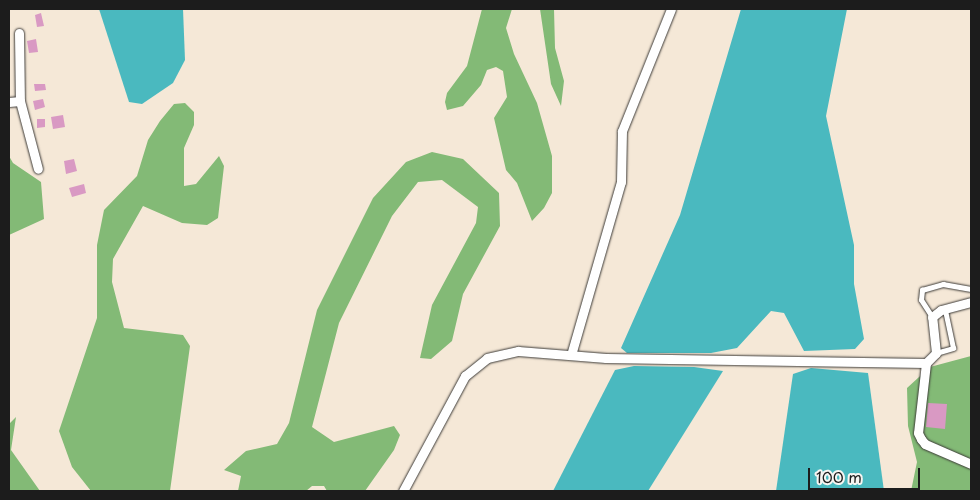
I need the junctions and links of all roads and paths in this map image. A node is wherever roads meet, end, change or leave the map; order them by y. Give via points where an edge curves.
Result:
1 (672, 9) edge
2 (19, 33) dead end
3 (20, 100) junction
4 (9, 102) edge
5 (38, 169) dead end
6 (971, 289) edge
7 (971, 302) edge
8 (945, 309) junction
9 (932, 317) junction
10 (936, 353) junction
11 (570, 355) junction
12 (926, 363) junction
13 (971, 464) edge
14 (403, 491) edge

1 - 11 street via 622,131 621,182
2 - 3 street
3 - 4 street
3 - 5 street
6 - 9 lane via 944,284 922,290 921,300
7 - 8 street
8 - 9 street
8 - 10 lane via 953,348
9 - 10 street
10 - 12 street
11 - 12 street
11 - 14 street via 518,351 487,358 475,365
12 - 13 street via 918,432 925,444

